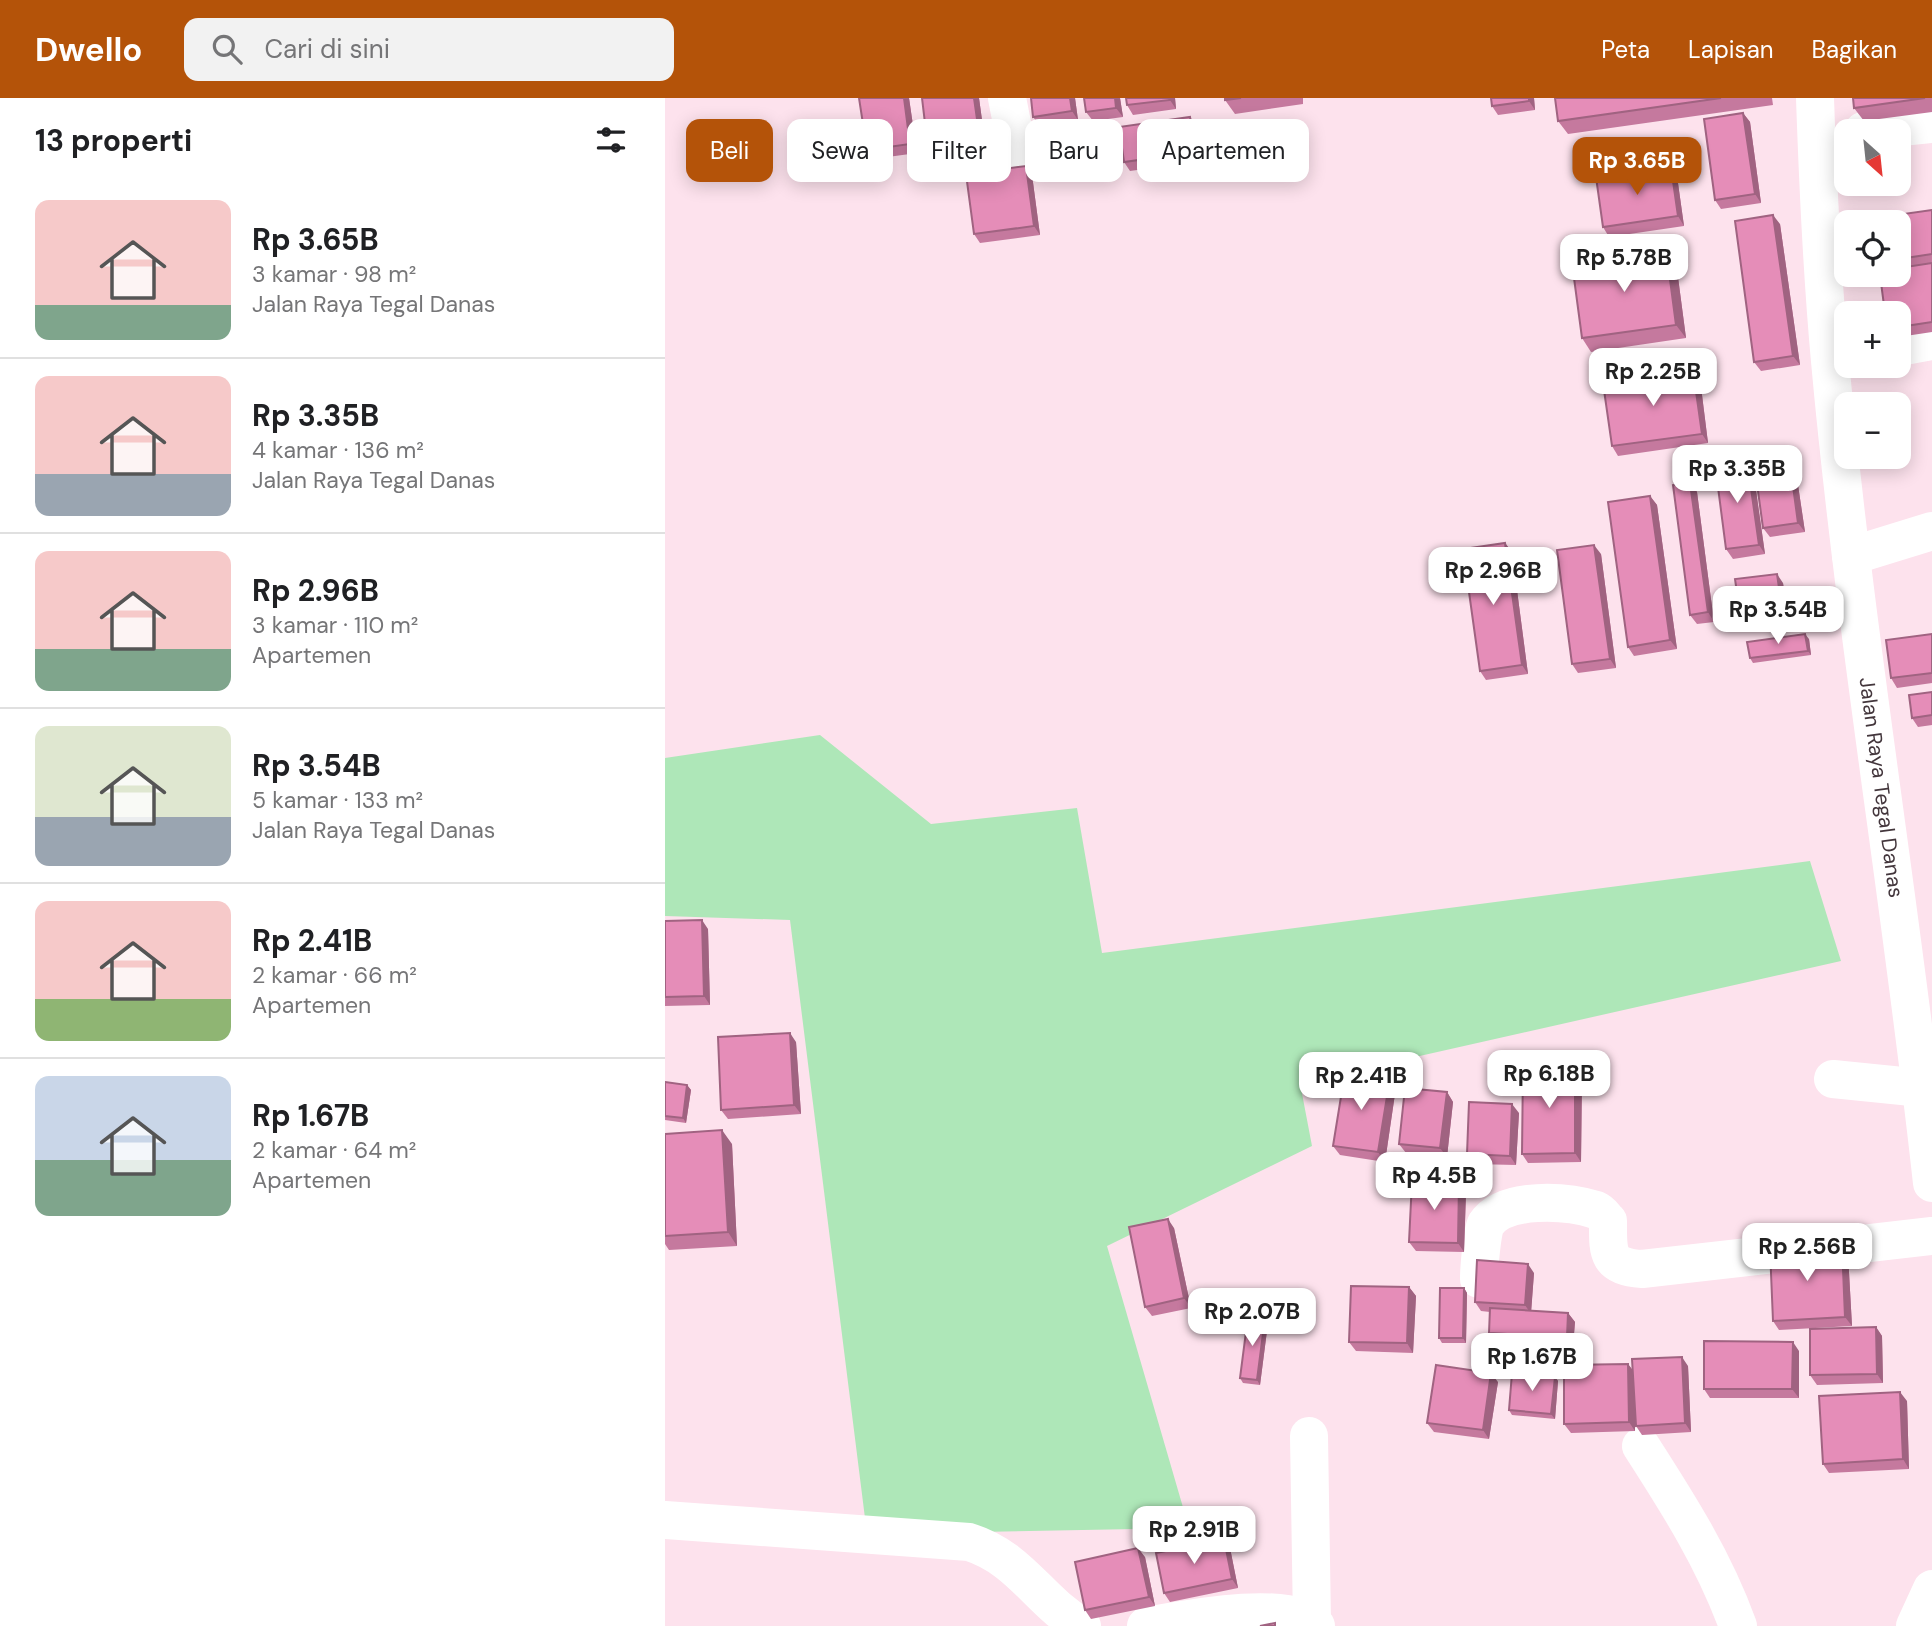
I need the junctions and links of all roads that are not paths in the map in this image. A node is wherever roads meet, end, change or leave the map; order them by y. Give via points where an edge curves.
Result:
1 (1007, 98) edge
2 (1815, 98) edge
3 (1932, 124) edge
4 (1911, 126) edge
5 (1831, 134) edge
6 (1019, 159) dead end
7 (1836, 301) edge
8 (1932, 341) edge
9 (1911, 345) edge
10 (1839, 378) edge
11 (1932, 531) edge
12 (1851, 556) junction
13 (1833, 1079) dead end
14 (1922, 1088) junction
15 (1932, 1183) edge
16 (1932, 1236) edge
17 (1479, 1279) edge
18 (1309, 1436) dead end
19 (1641, 1446) edge
20 (665, 1520) edge
21 (1932, 1589) edge
22 (1314, 1624) edge
23 (1915, 1625) edge
24 (1082, 1626) edge
25 (1146, 1626) edge
26 (1738, 1626) edge

1 - 6 street
2 - 5 street, Jalan Raya Tegal Danas
3 - 4 street
5 - 7 street, Jalan Raya Tegal Danas
8 - 9 street
10 - 12 street, Jalan Raya Tegal Danas
11 - 12 street
12 - 14 street, Jalan Raya Tegal Danas
13 - 14 street
14 - 15 street, Jalan Raya Tegal Danas
16 - 17 street via 1630,1268 1611,1258 1608,1221 1598,1211 1546,1202 1513,1206 1485,1226
18 - 22 street
19 - 26 street via 1691,1523 1723,1584
20 - 24 street via 969,1542 1008,1560
21 - 23 street
22 - 25 street via 1280,1612 1202,1616

